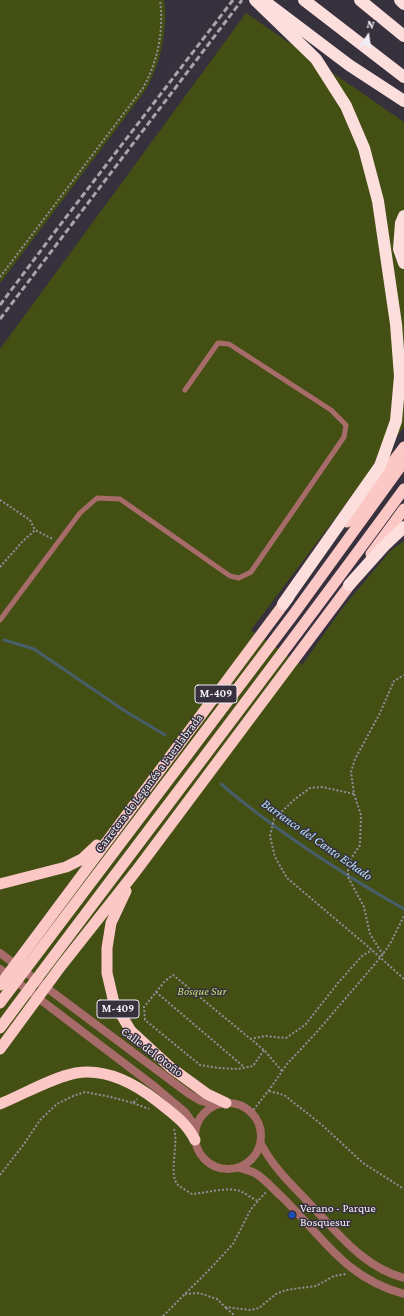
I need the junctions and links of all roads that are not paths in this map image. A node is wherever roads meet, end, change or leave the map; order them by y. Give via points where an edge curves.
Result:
1 (255, 0) edge
2 (263, 0) edge
3 (304, 0) edge
4 (360, 0) edge
5 (400, 0) edge
6 (404, 4) edge
7 (404, 36) edge
8 (404, 77) edge
9 (404, 101) edge
10 (404, 216) edge
11 (404, 263) edge
12 (185, 390) dead end
13 (404, 448) edge
14 (404, 462) edge
15 (404, 490) edge
16 (404, 509) edge
17 (404, 527) edge
18 (350, 585) junction
19 (283, 604) junction
20 (0, 620) edge
21 (210, 701) junction
22 (136, 871) junction
23 (0, 884) edge
24 (36, 947) junction
25 (0, 953) edge
26 (0, 969) edge
27 (0, 985) edge
28 (0, 1003) edge
29 (0, 1028) edge
30 (0, 1049) edge
31 (0, 1104) edge
32 (221, 1104) junction
33 (196, 1128) junction
34 (194, 1140) junction
35 (261, 1144) junction
36 (240, 1168) junction
37 (404, 1278) edge
38 (404, 1294) edge

1 - 19 highway via 316,58 346,106 364,148 378,201 396,324 400,376 396,421 380,466
2 - 9 highway via 349,65
3 - 8 highway
4 - 7 highway
5 - 6 highway
10 - 11 highway via 401,222 399,249
12 - 20 lane via 218,343 229,344 331,410 346,425 344,437 251,572 239,578 230,576 120,499 97,498 80,513
13 - 19 highway, M-409
14 - 24 highway, Carretera de Leganés a Fuenlabrada / M-409 via 297,608
15 - 29 highway, M-409
16 - 18 highway, M-409
17 - 18 highway
18 - 22 highway, M-409
19 - 21 highway, M-409
21 - 23 highway, M-409 via 94,849 66,867
21 - 24 highway, M-409
22 - 30 highway, M-409
22 - 32 highway, M-409 via 112,923 107,948 107,973 114,1002 131,1031 170,1067
24 - 27 highway, M-409
24 - 28 highway, Carretera de Leganés a Fuenlabrada / M-409
25 - 32 street, Calle del Otoño via 189,1094 202,1101
26 - 33 street via 154,1086 185,1112
31 - 34 highway via 58,1078 76,1073 91,1072 115,1076 149,1094 181,1120
32 - 33 street via 205,1112 198,1120
32 - 35 street via 247,1108 256,1118 262,1133
33 - 34 street
34 - 36 street via 197,1150 206,1161 218,1168
35 - 36 street via 251,1161
35 - 37 street via 279,1172 346,1242 374,1266
36 - 38 street via 254,1173 268,1183 352,1269 371,1281

